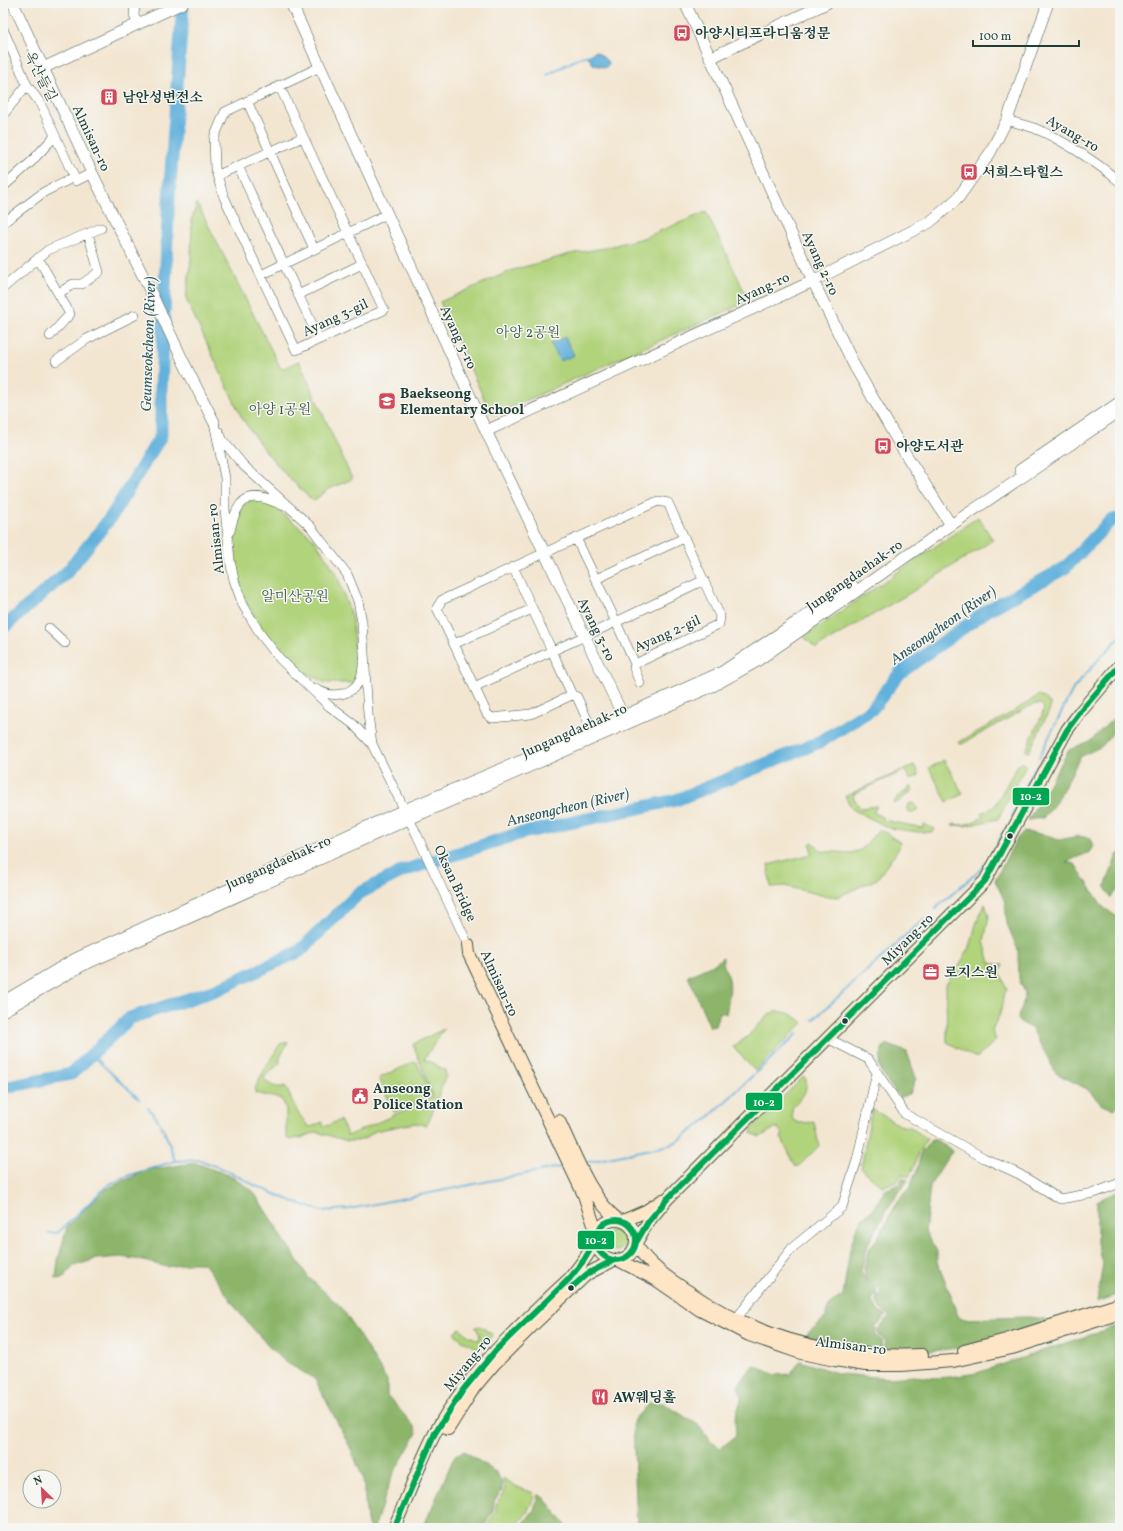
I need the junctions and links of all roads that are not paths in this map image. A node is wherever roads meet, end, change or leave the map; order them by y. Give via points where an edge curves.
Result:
1 (13, 3) edge
2 (135, 3) edge
3 (183, 3) edge
4 (291, 3) edge
5 (685, 3) edge
6 (1048, 3) edge
7 (824, 4) edge
8 (138, 24) junction
9 (3, 28) edge
10 (710, 58) junction
11 (320, 66) junction
12 (43, 68) junction
13 (28, 85) junction
14 (279, 85) junction
15 (247, 101) junction
16 (3, 115) edge
17 (1007, 120) junction
18 (55, 136) junction
19 (303, 137) junction
20 (270, 152) junction
21 (238, 166) junction
22 (92, 173) junction
23 (218, 176) junction
24 (75, 179) junction
25 (1120, 182) edge
26 (3, 187) edge
27 (387, 214) junction
28 (3, 223) edge
29 (101, 228) dead end
30 (88, 233) junction
31 (348, 233) junction
32 (314, 249) junction
33 (38, 258) junction
34 (283, 264) junction
35 (362, 264) junction
36 (261, 275) junction
37 (813, 281) junction
38 (5, 286) edge
39 (59, 293) junction
40 (298, 295) junction
41 (135, 315) dead end
42 (50, 336) dead end
43 (319, 339) junction
44 (56, 361) dead end
45 (1120, 402) edge
46 (1120, 411) edge
47 (214, 422) junction
48 (486, 432) junction
49 (294, 511) junction
50 (949, 523) junction
51 (576, 538) junction
52 (684, 538) junction
53 (228, 542) junction
54 (544, 553) junction
55 (513, 567) junction
56 (596, 579) junction
57 (704, 580) junction
58 (532, 609) junction
59 (616, 622) junction
60 (49, 628) dead end
61 (364, 635) junction
62 (584, 636) junction
63 (65, 643) dead end
64 (454, 644) junction
65 (552, 651) junction
66 (635, 664) junction
67 (1120, 665) edge
68 (292, 671) junction
69 (640, 683) dead end
70 (474, 687) junction
71 (572, 695) junction
72 (625, 720) junction
73 (592, 730) junction
74 (372, 744) junction
75 (406, 815) junction
76 (417, 835) joint
77 (468, 945) junction
78 (3, 1002) edge
79 (3, 1011) edge
80 (829, 1039) junction
81 (877, 1072) junction
82 (1120, 1183) edge
83 (668, 1198) junction
84 (620, 1220) junction
85 (596, 1237) junction
86 (636, 1243) junction
87 (616, 1260) junction
88 (1120, 1304) edge
89 (1120, 1313) edge
90 (736, 1319) junction
91 (394, 1528) edge
92 (402, 1528) edge

1 - 12 street, Almisan-ro
2 - 8 street via 134,16
3 - 8 street
4 - 11 street, Ayang 3-ro
5 - 10 street, Ayang 2-ro
6 - 17 street, Ayang-ro
7 - 10 street
8 - 12 street
9 - 13 street, 옥산들길
10 - 37 street, Ayang 2-ro
11 - 14 street, Ayang 3-gil
11 - 27 street, Ayang 3-ro
12 - 22 street, Almisan-ro
13 - 16 street
13 - 18 street, 옥산들길 via 40,103
14 - 15 street, Ayang 3-gil
14 - 19 street, Ayang 3-gil
15 - 20 street
15 - 23 street, Ayang 3-gil via 225,112 214,138 215,168
17 - 25 street, Ayang-ro via 1059,140
17 - 37 street, Ayang-ro via 975,176 958,198 930,222
18 - 24 street, 옥산들길
18 - 26 street
19 - 20 street
19 - 31 street, Ayang 3-gil
20 - 21 street
20 - 32 street
21 - 23 street
21 - 34 street
22 - 24 street
22 - 47 street, Almisan-ro
23 - 36 street, Ayang 3-gil via 224,197
24 - 28 street via 44,192
27 - 31 street
27 - 48 street, Ayang 3-ro
29 - 30 street
30 - 33 street via 48,250
30 - 39 street via 100,272 82,284 73,284
31 - 32 street
31 - 35 street, Ayang 3-gil
32 - 34 street
33 - 38 street
33 - 39 street
34 - 36 street
34 - 40 street
35 - 40 street
35 - 43 street, Ayang 3-gil via 384,310
36 - 43 street, Ayang 3-gil via 296,350
37 - 48 street, Ayang-ro
37 - 50 street, Ayang 2-ro via 855,367
39 - 42 street via 70,314
40 - 43 street
41 - 44 street via 87,339
45 - 50 street, Jungangdaehak-ro
46 - 50 street, Jungangdaehak-ro
47 - 49 street, Almisan-ro via 223,441 242,465
47 - 53 street, Almisan-ro via 225,478
48 - 54 street, Ayang 3-ro
49 - 53 street via 269,498 253,497 244,500 238,506
49 - 61 street, Almisan-ro via 310,526 347,574 358,601
50 - 72 street, Jungangdaehak-ro via 722,672
51 - 52 street, Ayang 2-gil via 658,501 668,503
51 - 54 street, Ayang 2-gil
51 - 56 street, Ayang 2-gil
52 - 56 street
52 - 57 street, Ayang 2-gil
53 - 68 street, Almisan-ro via 234,580 243,606 261,635
54 - 55 street, Ayang 2-gil
54 - 62 street, Ayang 3-ro
55 - 58 street
55 - 64 street, Ayang 2-gil via 442,600 437,608
56 - 59 street, Ayang 2-gil
57 - 59 street
57 - 66 street, Ayang 2-gil via 720,616 719,624
58 - 64 street
58 - 65 street
59 - 62 street
59 - 66 street, Ayang 2-gil
60 - 63 street
61 - 68 street via 363,669 350,692 324,694
61 - 74 street, Almisan-ro
62 - 65 street
62 - 72 street, Ayang 3-ro
64 - 70 street, Ayang 2-gil
65 - 70 street
65 - 71 street
66 - 69 street
67 - 80 main road, Miyang-ro via 1067,730 985,881
68 - 74 street, Almisan-ro
70 - 71 street, Ayang 2-gil via 487,714 492,718 531,714
71 - 73 street via 577,697
72 - 73 street, Jungangdaehak-ro
72 - 75 street, Jungangdaehak-ro
73 - 75 street, Jungangdaehak-ro
74 - 75 street, Almisan-ro
75 - 76 street, Almisan-ro
75 - 78 street, Jungangdaehak-ro via 75,959
75 - 79 street, Jungangdaehak-ro via 81,966
76 - 77 street, Oksan Bridge
77 - 84 main road, Almisan-ro via 476,950 594,1194 607,1211
77 - 85 main road, Almisan-ro via 469,954 584,1195 594,1222
80 - 81 street via 868,1059
80 - 83 main road, Miyang-ro
81 - 82 street via 905,1114 984,1158 1019,1174 1060,1199 1094,1193
81 - 90 street via 857,1160 842,1207 792,1248
83 - 84 main road, Miyang-ro via 646,1211
83 - 86 main road, Miyang-ro via 648,1222
84 - 85 main road via 605,1223
84 - 86 main road via 630,1225 635,1233
85 - 87 main road via 598,1250 605,1257
85 - 91 main road, Miyang-ro via 592,1248 570,1278 503,1343 458,1397 435,1433
86 - 87 main road via 632,1253
86 - 90 main road, Almisan-ro via 645,1258 667,1277
87 - 89 main road, Almisan-ro via 655,1279 700,1310 749,1335 802,1353 866,1365 954,1361 1012,1348
87 - 92 main road, Miyang-ro via 586,1274 494,1364 474,1389 442,1437
88 - 90 main road, Almisan-ro via 994,1344 953,1353 901,1356 866,1355 822,1349 781,1337

